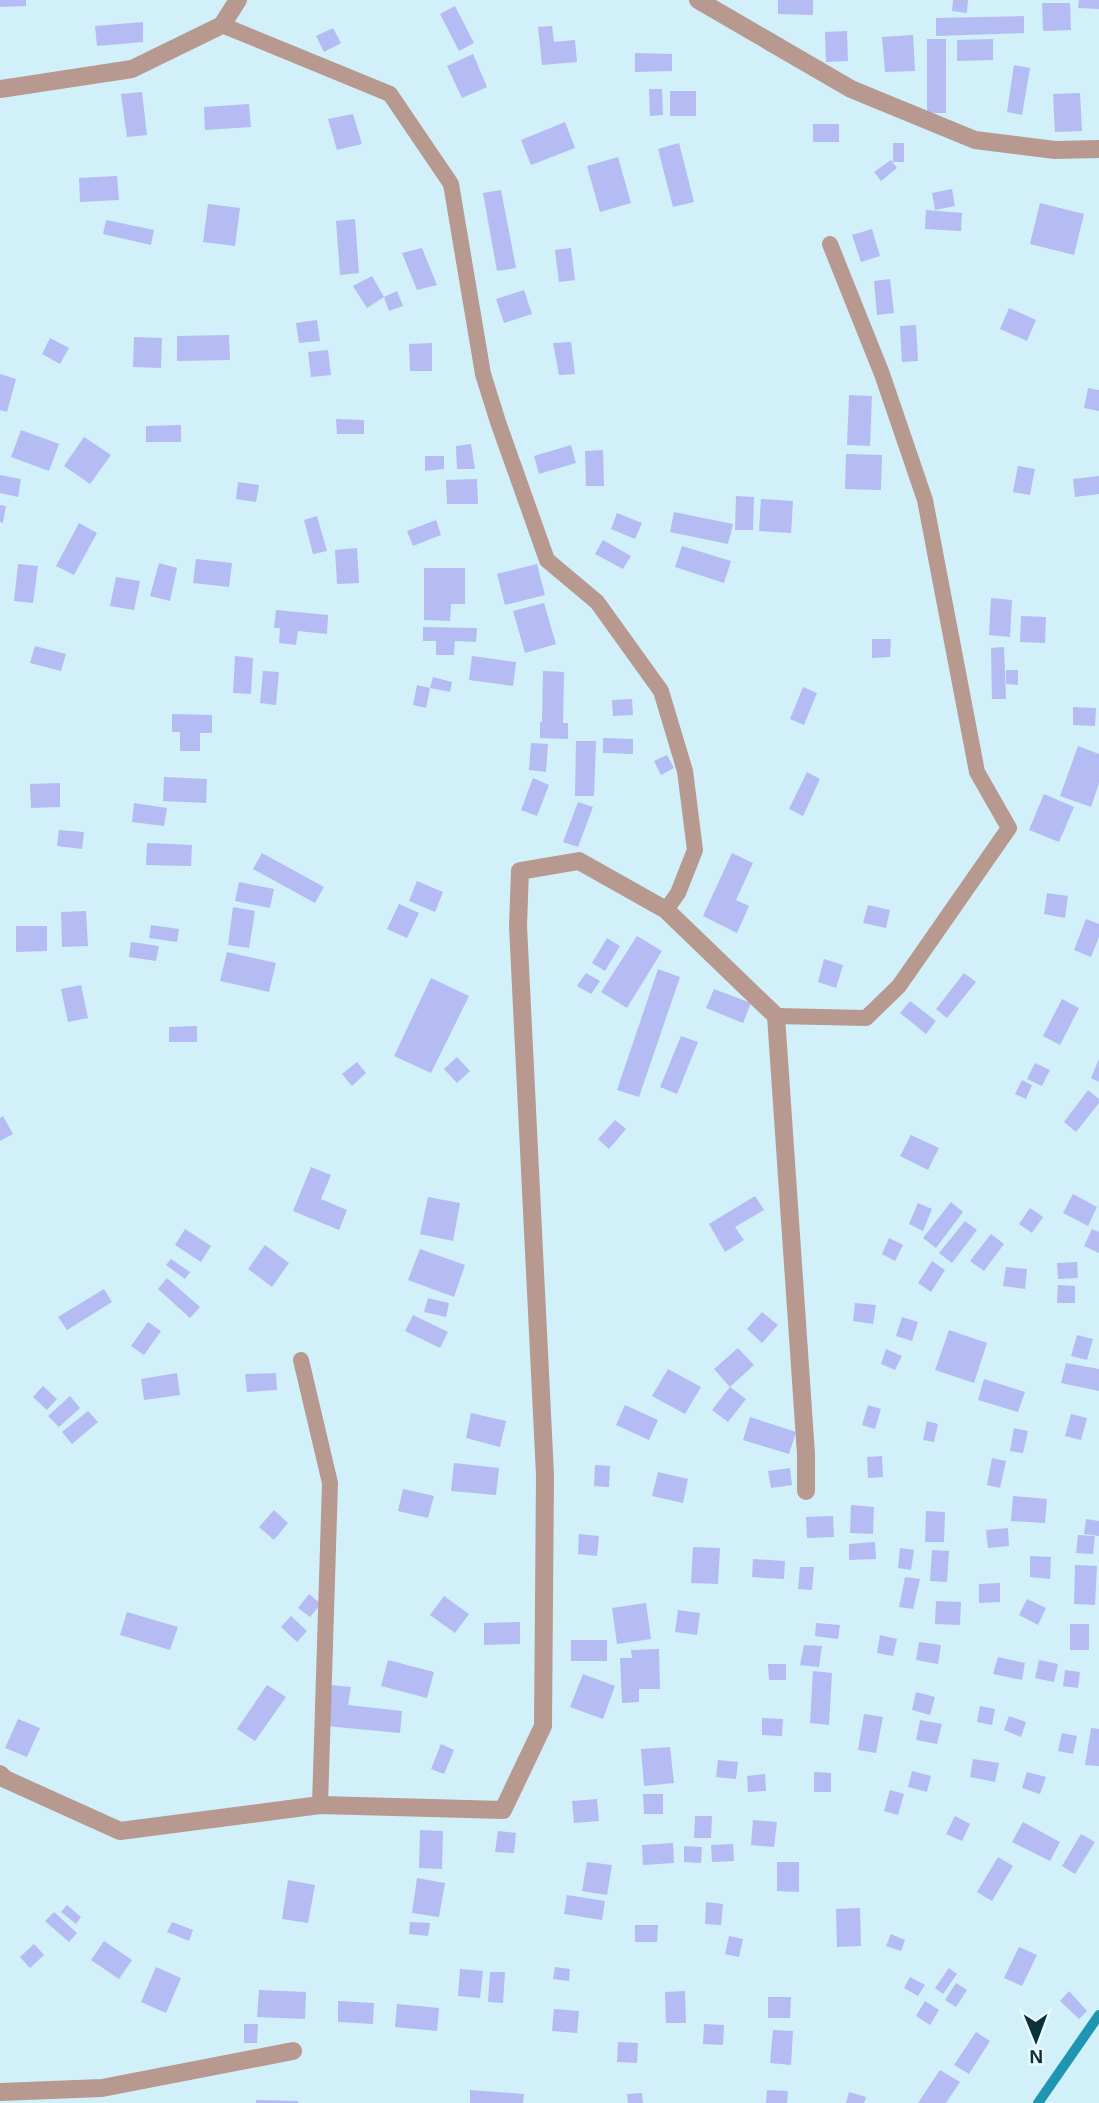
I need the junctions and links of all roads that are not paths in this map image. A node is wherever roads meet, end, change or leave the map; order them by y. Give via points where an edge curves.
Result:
1 (238, 0) edge
2 (698, 0) edge
3 (222, 25) junction
4 (0, 89) edge
5 (1099, 149) edge
6 (830, 244) dead end
7 (666, 910) junction
8 (776, 1016) junction
9 (301, 1360) dead end
10 (806, 1491) dead end
11 (0, 1774) edge
12 (320, 1805) junction
13 (293, 2051) dead end
14 (0, 2092) edge
15 (103, 2096) edge

1 - 3 street
2 - 5 street via 851,89 975,140 1055,150
3 - 4 street via 132,68
3 - 7 lane via 390,94 451,184 484,374 547,560 597,602 661,691 685,771 695,850
6 - 8 lane via 882,374 925,500 977,772 1009,828 899,986 866,1018
7 - 8 street
7 - 12 street via 579,861 520,871 518,940 545,1475 543,1726 503,1810
8 - 10 street
9 - 12 lane via 330,1483
11 - 12 street via 120,1831
13 - 15 street
14 - 15 street

